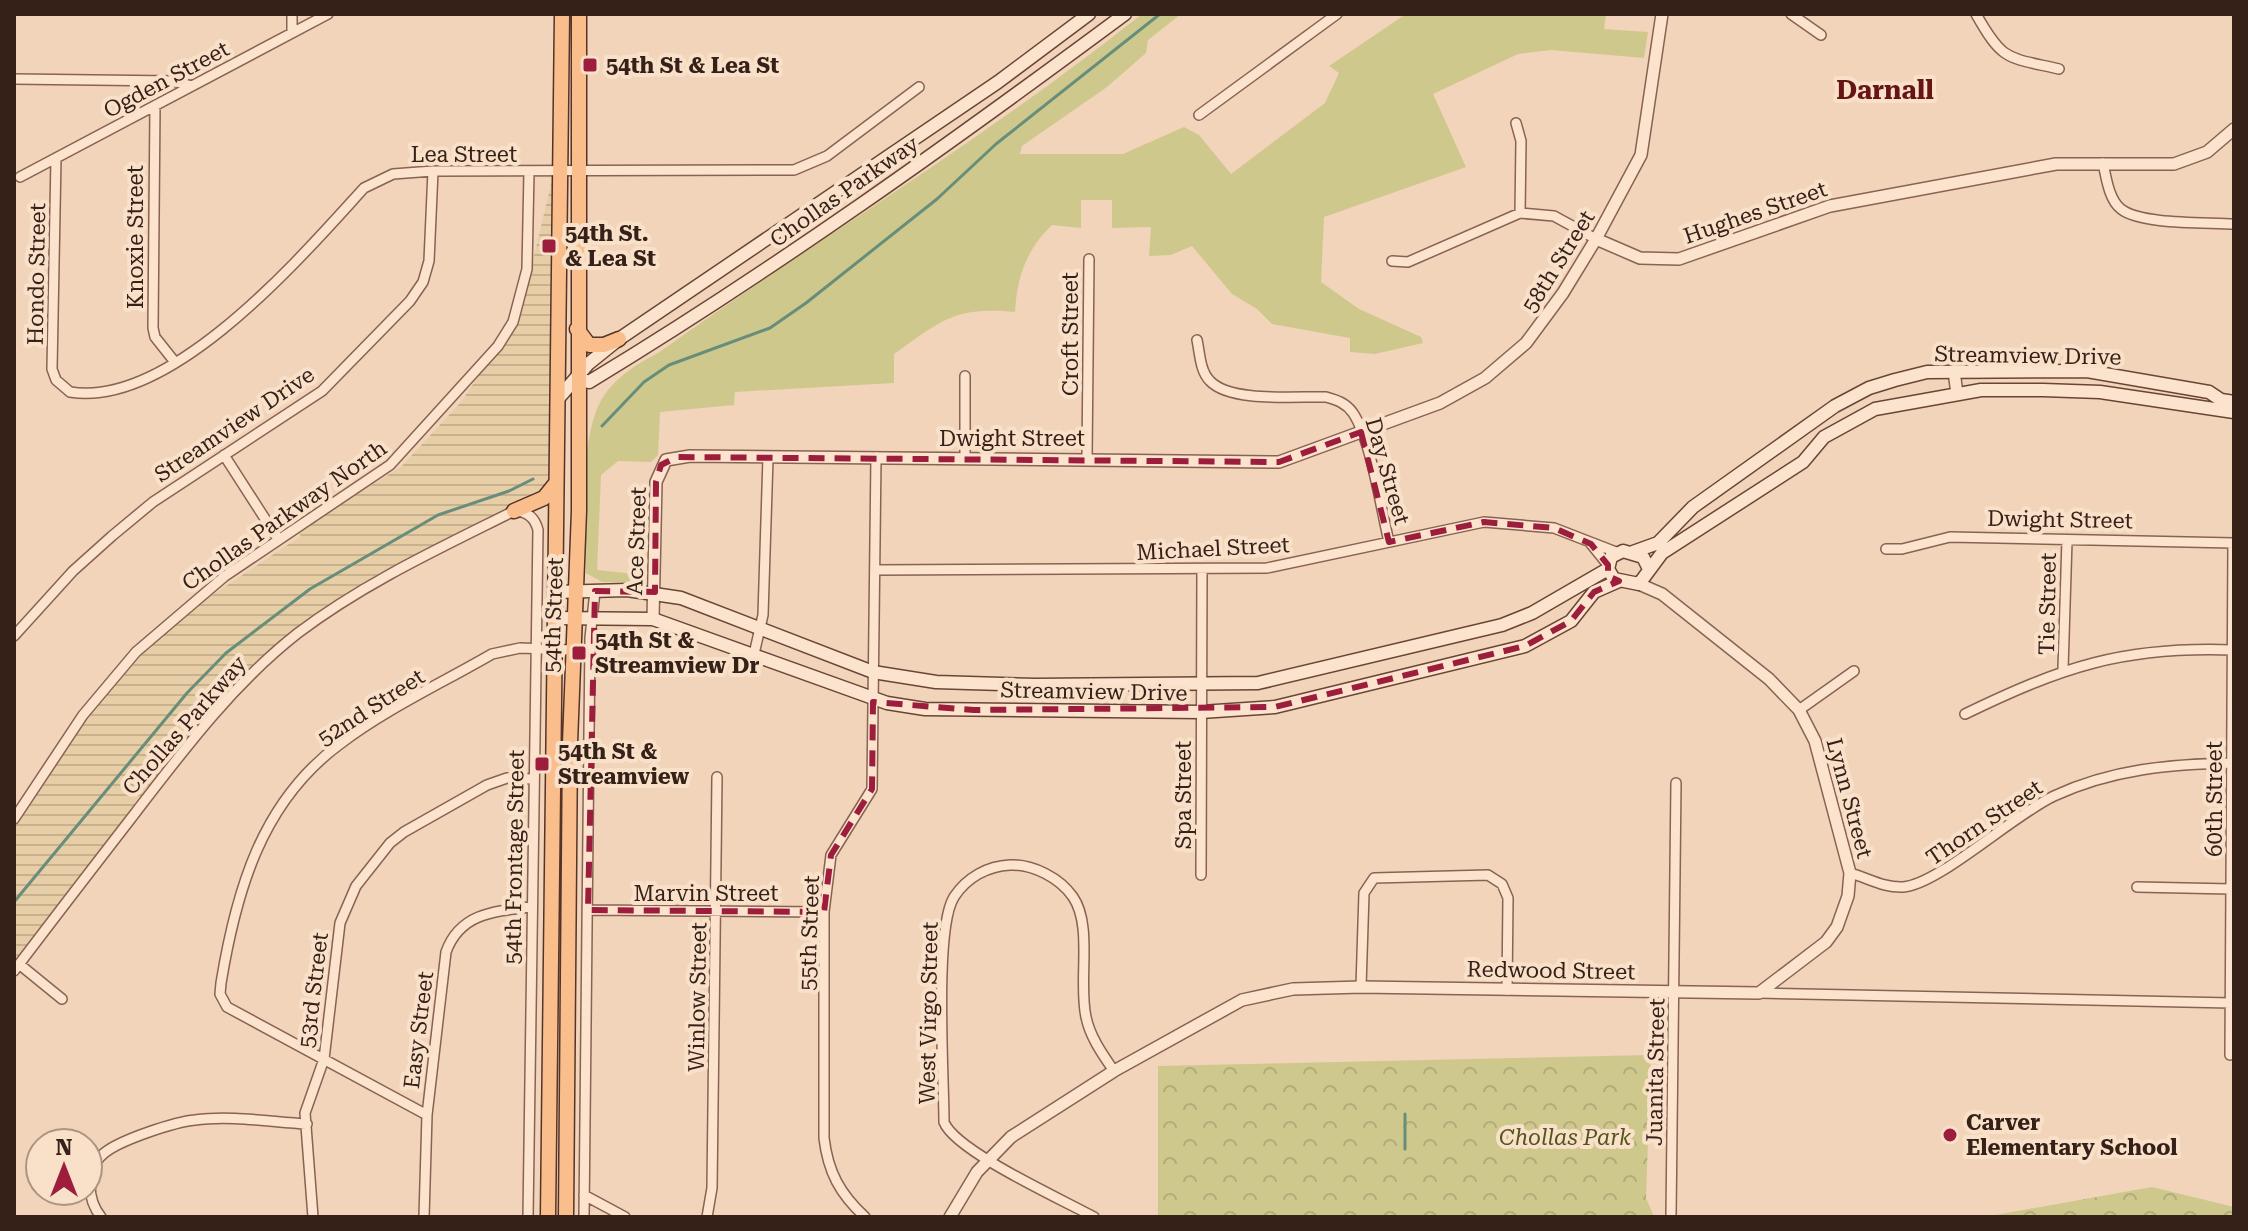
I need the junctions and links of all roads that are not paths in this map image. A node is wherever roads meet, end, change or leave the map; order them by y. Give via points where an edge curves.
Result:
1 (292, 14) edge
2 (328, 14) edge
3 (562, 14) edge
4 (579, 14) edge
5 (1089, 14) edge
6 (1125, 14) edge
7 (1337, 14) edge
8 (1662, 14) edge
9 (1791, 14) edge
10 (1976, 14) edge
11 (292, 33) junction
12 (1821, 35) dead end
13 (2059, 69) dead end
14 (14, 79) edge
15 (192, 86) junction
16 (919, 87) dead end
17 (155, 106) junction
18 (1199, 115) dead end
19 (1516, 123) dead end
20 (2234, 129) edge
21 (56, 158) junction
22 (2103, 163) junction
23 (577, 170) junction
24 (433, 171) junction
25 (560, 171) junction
26 (529, 172) junction
27 (20, 177) dead end
28 (1520, 213) junction
29 (2234, 224) edge
30 (1596, 239) junction
31 (1089, 259) dead end
32 (1392, 261) dead end
33 (576, 327) junction
34 (619, 339) junction
35 (1197, 340) dead end
36 (174, 361) junction
37 (1954, 371) junction
38 (965, 376) dead end
39 (577, 378) junction
40 (64, 388) joint
41 (1957, 394) junction
42 (557, 400) junction
43 (2234, 402) edge
44 (2234, 412) edge
45 (1361, 432) junction
46 (224, 455) junction
47 (876, 457) junction
48 (768, 458) junction
49 (965, 458) junction
50 (1087, 458) junction
51 (661, 465) joint
52 (556, 482) junction
53 (514, 511) junction
54 (278, 539) junction
55 (2067, 540) junction
56 (1389, 542) junction
57 (2234, 543) edge
58 (1591, 544) junction
59 (1886, 549) dead end
60 (1616, 552) junction
61 (1633, 552) junction
62 (1608, 567) junction
63 (1648, 569) junction
64 (876, 570) junction
65 (1202, 571) junction
66 (1619, 581) junction
67 (1639, 584) junction
68 (576, 591) junction
69 (595, 591) junction
70 (555, 592) junction
71 (656, 593) junction
72 (1662, 594) junction
73 (574, 617) junction
74 (593, 617) junction
75 (554, 618) junction
76 (653, 619) junction
77 (761, 628) junction
78 (14, 636) edge
79 (536, 649) junction
80 (554, 649) junction
81 (573, 650) junction
82 (2233, 650) edge
83 (754, 654) junction
84 (2063, 669) junction
85 (1854, 671) dead end
86 (873, 672) junction
87 (1202, 684) junction
88 (873, 700) junction
89 (1799, 710) junction
90 (1201, 712) junction
91 (1965, 714) dead end
92 (2233, 763) edge
93 (717, 777) dead end
94 (532, 779) junction
95 (1676, 783) dead end
96 (14, 819) edge
97 (1850, 873) junction
98 (1201, 875) dead end
99 (2137, 887) dead end
100 (2231, 889) junction
101 (531, 907) junction
102 (588, 910) junction
103 (716, 912) junction
104 (824, 912) junction
105 (2232, 953) edge
106 (17, 967) edge
107 (1361, 987) junction
108 (1507, 990) junction
109 (1674, 991) junction
110 (1759, 993) junction
111 (62, 999) dead end
112 (2231, 1003) junction
113 (2230, 1055) dead end
114 (324, 1059) junction
115 (1114, 1071) junction
116 (427, 1115) junction
117 (307, 1124) junction
118 (987, 1159) junction
119 (584, 1195) junction
120 (101, 1217) edge
121 (313, 1217) edge
122 (424, 1217) edge
123 (528, 1217) edge
124 (548, 1217) edge
125 (566, 1217) edge
126 (584, 1217) edge
127 (625, 1217) edge
128 (707, 1217) edge
129 (865, 1217) edge
130 (950, 1217) edge
131 (1094, 1217) edge
132 (1671, 1217) edge

1 - 11 street
2 - 11 street, Ogden Street
3 - 25 main road, 54th Street
4 - 23 main road, 54th Street
5 - 34 main road, Chollas Parkway via 998,82
6 - 39 main road, Chollas Parkway via 773,264 619,365 589,382
7 - 18 street
8 - 30 street, 58th Street via 1641,155
9 - 12 street
10 - 13 street via 1995,48 2007,57
11 - 15 street, Ogden Street
14 - 15 street via 173,81
15 - 17 street, Ogden Street
16 - 23 street, Lea Street via 806,167
17 - 21 street, Ogden Street
17 - 36 street, Knoxie Street via 153,328
19 - 28 street via 1521,141
20 - 22 street, Hughes Street via 2216,146 2185,161 2151,166
21 - 27 street, Ogden Street
21 - 40 street, Hondo Street via 52,369
22 - 29 street via 2119,209 2137,217
22 - 30 street, Hughes Street via 2056,164 1830,206 1679,259 1640,258
23 - 25 street, Lea Street
23 - 33 main road, 54th Street
24 - 26 street, Lea Street
24 - 36 street, Lea Street via 393,174 364,188 268,292
24 - 46 street, Streamview Drive via 429,261 415,295 322,391
25 - 26 street, Lea Street
25 - 42 main road, 54th Street
26 - 54 street, Chollas Parkway North via 527,269 513,322 498,346 390,465
28 - 30 street, Hughes Street via 1554,216
28 - 32 street via 1408,262
30 - 45 street, 58th Street via 1539,329 1500,367 1440,403
31 - 50 street, Croft Street
33 - 34 main road via 589,345
33 - 39 main road, 54th Street
34 - 39 main road, Chollas Parkway
35 - 45 street, Day Street via 1204,372 1220,389 1236,395 1339,400
36 - 40 street, Lea Street via 119,390 85,394
37 - 41 street
37 - 43 main road, Streamview Drive via 2100,372 2200,390
37 - 61 main road, Streamview Drive via 1916,375 1851,397 1693,507 1658,543
38 - 49 street
39 - 42 main road, Chollas Parkway
39 - 68 main road, 54th Street
41 - 44 main road, Streamview Drive via 2100,392
41 - 63 main road, Streamview Drive via 1856,417 1824,437 1803,462 1662,553
42 - 52 main road, 54th Street
45 - 50 street, Dwight Street via 1279,462
45 - 56 street, Day Street
46 - 54 street
46 - 78 street, Streamview Drive via 112,536
47 - 48 street, Dwight Street
47 - 49 street, Dwight Street
47 - 64 street, 55th Street
48 - 51 street, Dwight Street via 677,457
48 - 77 street
49 - 50 street, Dwight Street
51 - 71 street, Ace Street via 656,482
52 - 53 main road via 544,498
52 - 70 main road, 54th Street
53 - 79 street, 54th Frontage Street via 528,515 538,530
53 - 106 street, Chollas Parkway via 350,597 260,666 177,758
54 - 96 street, Chollas Parkway North via 206,589 136,652 83,715
55 - 57 street, Dwight Street
55 - 59 street, Dwight Street via 1950,537
55 - 84 street, Tie Street
56 - 58 street, Michael Street via 1499,521 1554,528
56 - 65 street, Michael Street via 1267,568
57 - 82 street, 60th Street
58 - 60 street, Michael Street
58 - 62 street, Michael Street
60 - 61 main road
60 - 62 main road
61 - 63 main road via 1643,557
62 - 66 main road
62 - 87 main road, Streamview Drive via 1502,625 1271,681
63 - 67 main road
63 - 72 street, Lynn Street
64 - 65 street, Michael Street
64 - 86 street, 55th Street
65 - 87 street, Spa Street
66 - 67 main road
66 - 90 main road, Streamview Drive via 1594,592 1571,621 1525,646 1275,707
67 - 72 street, Lynn Street
68 - 69 main road, Streamview Drive
68 - 70 main road, Streamview Drive
68 - 73 main road, 54th Street
69 - 71 main road, Streamview Drive
69 - 74 street
70 - 75 main road, 54th Street
71 - 76 street, Ace Street
71 - 77 main road, Streamview Drive
72 - 89 street, Lynn Street via 1769,679
73 - 74 main road, Streamview Drive
73 - 75 main road, Streamview Drive
73 - 81 main road, 54th Street
74 - 76 main road, Streamview Drive
74 - 102 street
75 - 80 main road, 54th Street
76 - 83 main road, Streamview Drive
77 - 83 street
77 - 86 main road, Streamview Drive
79 - 80 street, 52nd Street
79 - 94 street, 54th Frontage Street
79 - 114 street, 52nd Street via 492,654 340,743 296,787 261,838 236,903 220,994 227,1007
80 - 81 street, 52nd Street
80 - 124 main road, 54th Street
81 - 125 main road, 54th Street
82 - 84 street via 2141,652
82 - 92 street, 60th Street
83 - 88 main road, Streamview Drive
84 - 91 street
85 - 89 street
86 - 87 main road, Streamview Drive via 936,682
86 - 88 street, 55th Street
87 - 90 street, Spa Street
88 - 90 main road, Streamview Drive via 925,709
88 - 104 street, 55th Street via 872,789 831,855
89 - 97 street, Lynn Street via 1815,741
90 - 98 street, Spa Street
92 - 97 street, Thorn Street via 2143,768 2075,787 2022,814 1922,884 1895,887
92 - 100 street, 60th Street
93 - 103 street, Winlow Street
94 - 101 street, 54th Frontage Street
94 - 114 street, 53rd Street via 507,778 487,785 404,832 356,886 340,923
95 - 109 street, Juanita Street
97 - 110 street, Lynn Street via 1848,896 1826,942
99 - 100 street
100 - 105 street, 60th Street
101 - 116 street, Easy Street via 478,916 462,926 449,945
101 - 123 street, 54th Frontage Street
102 - 103 street, Marvin Street
102 - 119 street
103 - 104 street, Marvin Street
103 - 128 street, Winlow Street via 712,1188
104 - 129 street, 55th Street via 827,1164 848,1202
105 - 112 street, 60th Street
106 - 111 street
107 - 108 street, Redwood Street
107 - 108 street via 1364,893 1370,883 1380,875 1488,875 1502,884 1508,898
107 - 115 street, Redwood Street via 1293,989 1242,1000
108 - 109 street, Redwood Street
109 - 110 street, Redwood Street
109 - 132 street, Juanita Street
110 - 112 street, Redwood Street
112 - 113 street, 60th Street
114 - 116 street
114 - 117 street, 53rd Street via 307,1100
115 - 118 street, Redwood Street via 1011,1137
115 - 118 street, West Virgo Street via 1086,1017 1081,912 1072,895 1037,870 1016,865 993,866 965,884 954,898 943,937 944,1122 947,1130
116 - 122 street, Easy Street
117 - 120 street via 196,1119 108,1150 93,1171 89,1194
117 - 121 street, 53rd Street
118 - 130 street, Redwood Street
118 - 131 street, West Virgo Street
119 - 126 street
119 - 127 street

